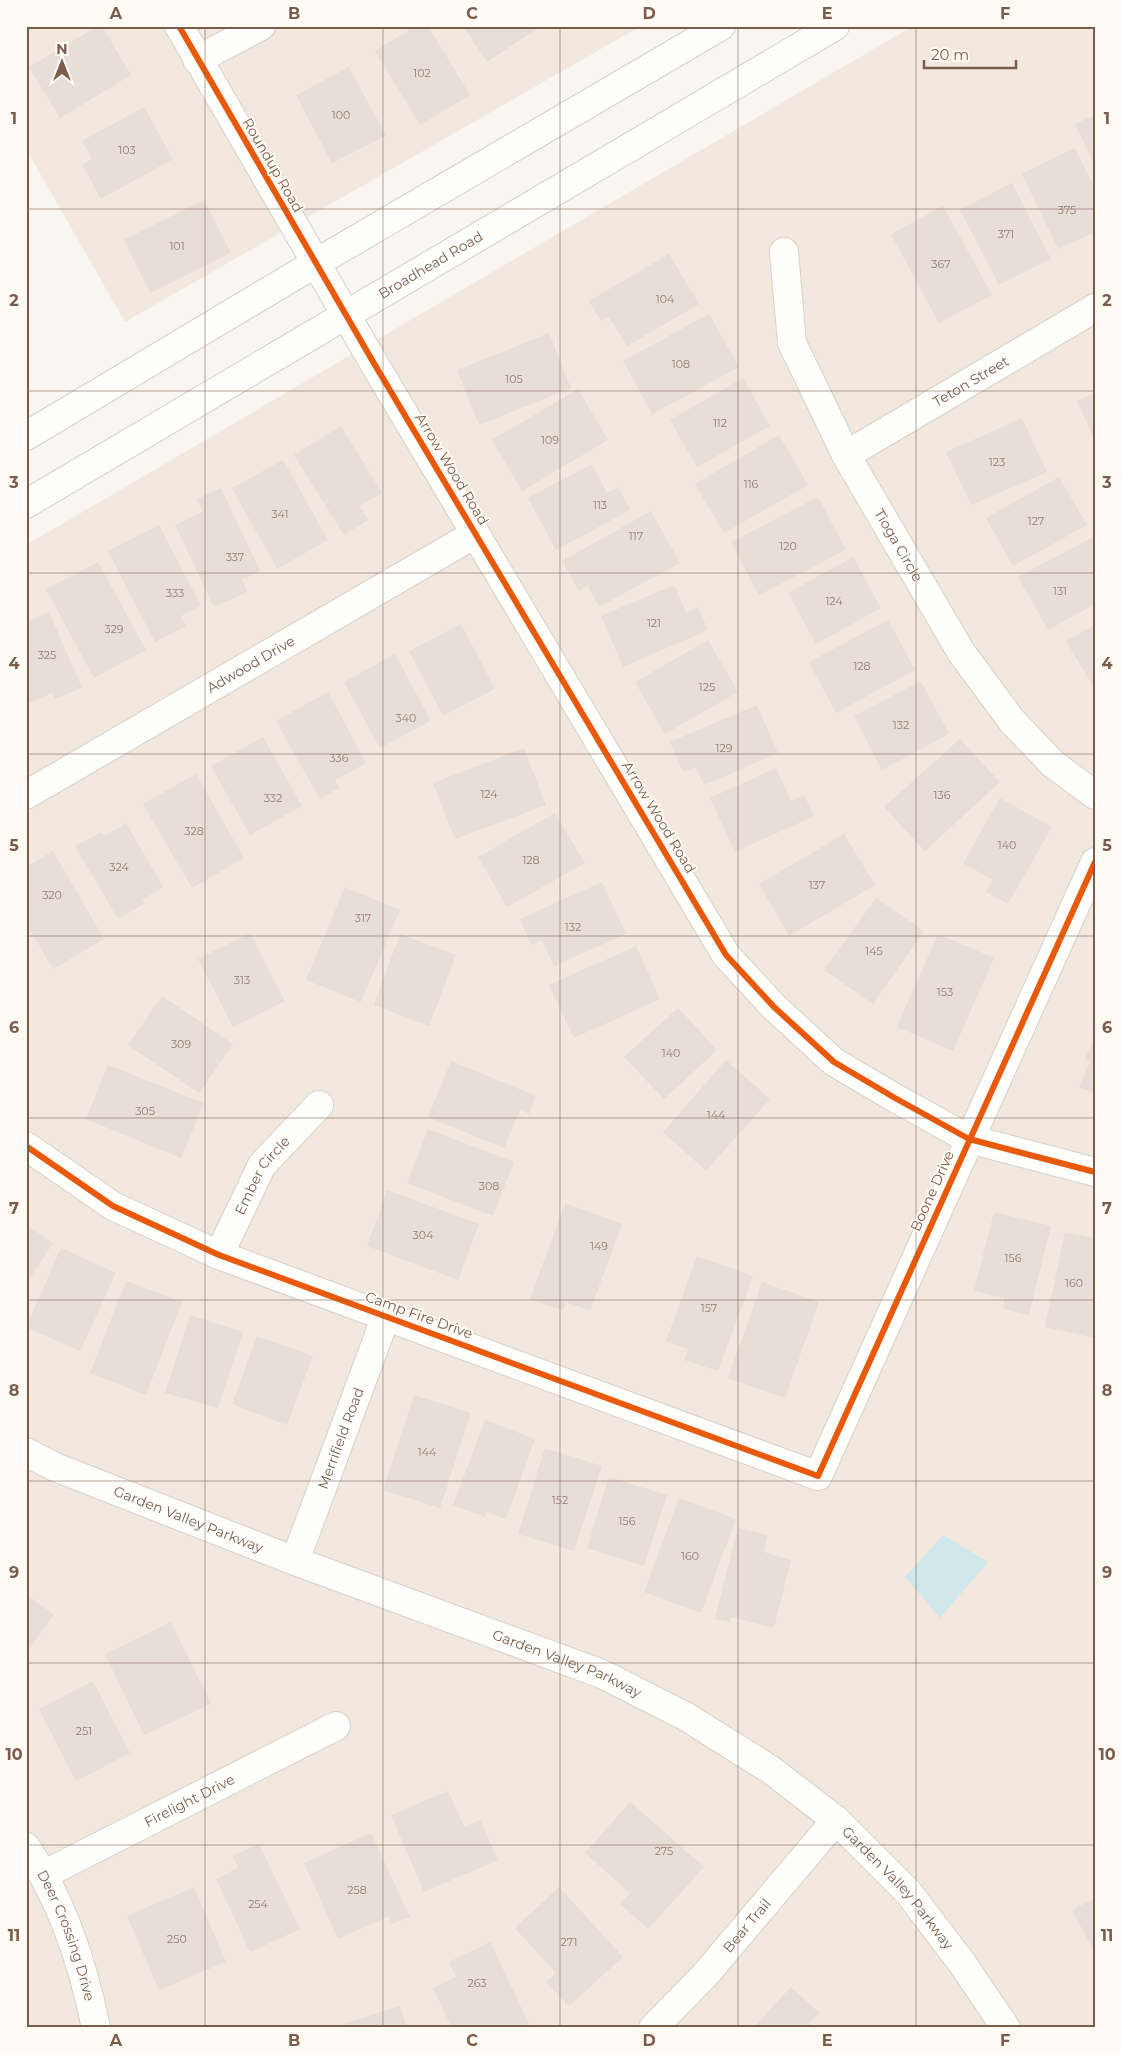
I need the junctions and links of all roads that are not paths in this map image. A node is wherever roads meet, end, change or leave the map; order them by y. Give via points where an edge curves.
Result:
1 (179, 26) edge
2 (261, 26) edge
3 (722, 26) edge
4 (835, 26) edge
5 (197, 60) junction
6 (784, 252) dead end
7 (316, 263) junction
8 (1095, 308) edge
9 (346, 316) junction
10 (26, 436) edge
11 (846, 454) junction
12 (26, 504) edge
13 (476, 534) junction
14 (26, 795) edge
15 (1095, 795) edge
16 (1095, 862) edge
17 (319, 1105) dead end
18 (969, 1139) junction
19 (26, 1146) edge
20 (1095, 1172) edge
21 (219, 1255) junction
22 (386, 1316) junction
23 (26, 1452) edge
24 (818, 1476) joint
25 (295, 1561) junction
26 (336, 1726) dead end
27 (836, 1820) junction
28 (26, 1847) edge
29 (45, 1874) junction
30 (96, 2028) edge
31 (653, 2028) edge
32 (1006, 2028) edge

1 - 5 street, Roundup Road
2 - 5 street
3 - 7 street
4 - 9 street, Broadhead Road
5 - 7 street, Roundup Road
6 - 11 street, Tioga Circle via 792,343
7 - 9 street, Roundup Road
7 - 10 street
8 - 11 street, Teton Street
9 - 12 street, Broadhead Road
9 - 13 street, Arrow Wood Road
11 - 15 street, Tioga Circle via 961,652 1019,728 1053,764
13 - 14 street, Adwood Drive
13 - 18 street, Arrow Wood Road via 726,955 774,1007 834,1062
16 - 18 street, Boone Drive
17 - 21 street, Ember Circle via 262,1165
18 - 20 street, Arrow Wood Road
18 - 24 street, Boone Drive
19 - 21 street, Camp Fire Drive via 113,1206
21 - 22 street, Camp Fire Drive
22 - 24 street, Camp Fire Drive
22 - 25 street, Merrifield Road
23 - 25 street, Garden Valley Parkway via 55,1467
25 - 27 street, Garden Valley Parkway via 602,1674 700,1725 770,1770
26 - 29 street, Firelight Drive
27 - 31 street, Bear Trail via 705,1975
27 - 32 street, Garden Valley Parkway via 908,1892 962,1962
28 - 29 street, Deer Crossing Drive
29 - 30 street, Deer Crossing Drive via 88,1986

